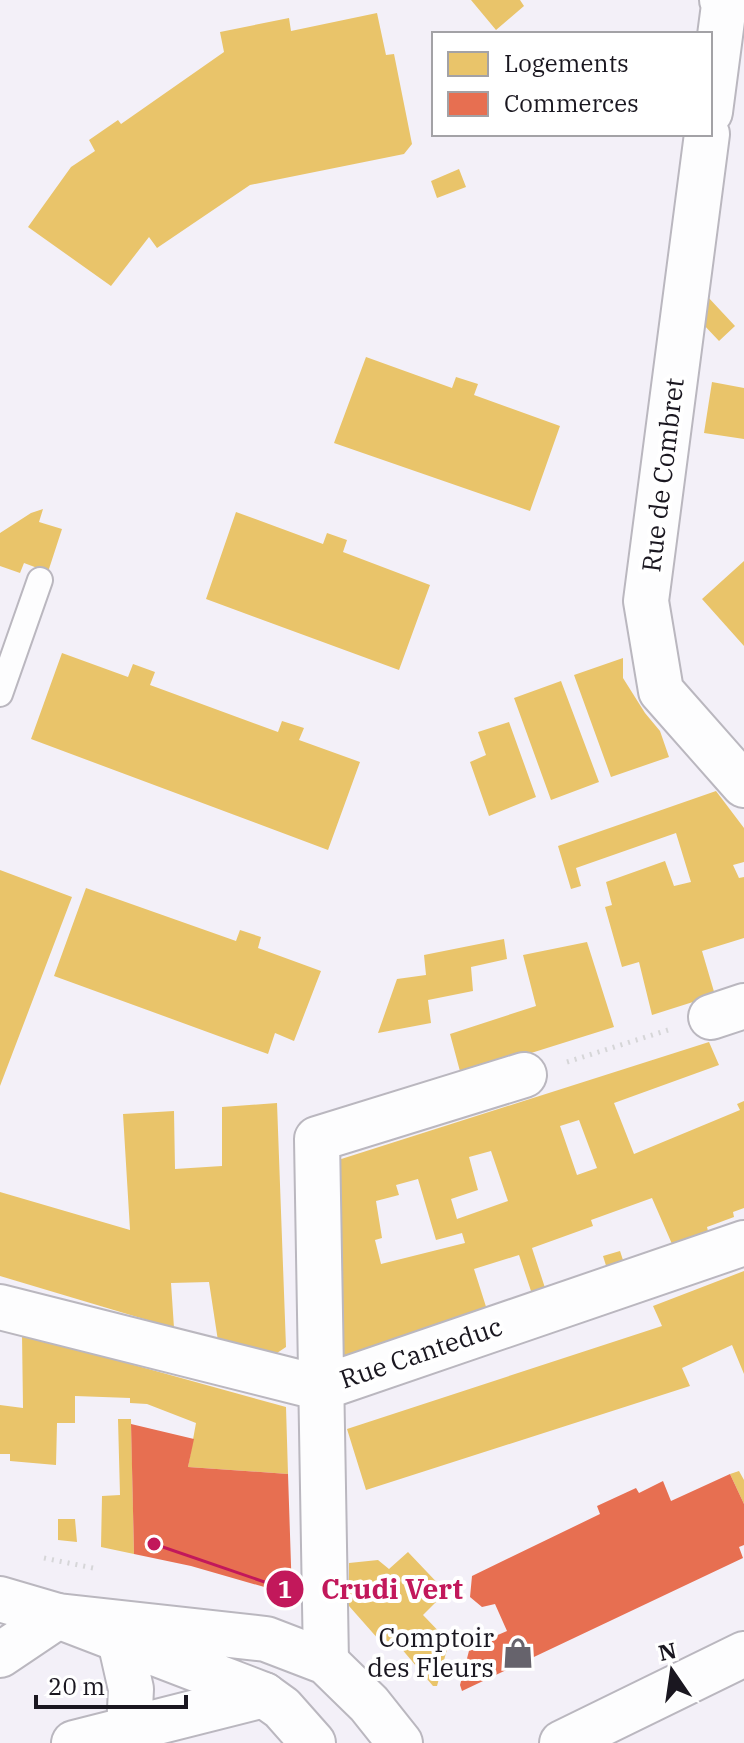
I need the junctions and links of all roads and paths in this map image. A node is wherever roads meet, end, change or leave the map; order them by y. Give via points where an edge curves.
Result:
1 (722, 0) edge
2 (712, 97) edge
3 (707, 136) edge
4 (40, 580) dead end
5 (0, 694) edge
6 (744, 785) edge
7 (727, 1011) edge
8 (524, 1075) joint
9 (744, 1243) edge
10 (0, 1307) edge
11 (321, 1388) junction
12 (0, 1599) edge
13 (58, 1616) junction
14 (118, 1632) junction
15 (744, 1654) edge
16 (0, 1655) edge
17 (326, 1662) junction
18 (264, 1695) junction
19 (129, 1729) junction
20 (74, 1743) edge
21 (313, 1743) edge
22 (400, 1743) edge
23 (562, 1743) edge

1 - 2 street
3 - 6 street, Rue de Combret via 646,601 661,691
4 - 5 lane
7 - 8 path
8 - 11 street via 317,1139
9 - 11 street, Rue Canteduc
10 - 11 street, Rue Canteduc
11 - 17 street
12 - 13 street
13 - 14 street
13 - 16 street
14 - 17 street via 266,1639
14 - 18 street
14 - 19 street via 131,1689
15 - 23 street
17 - 22 street
18 - 19 street
18 - 21 street
19 - 20 street

